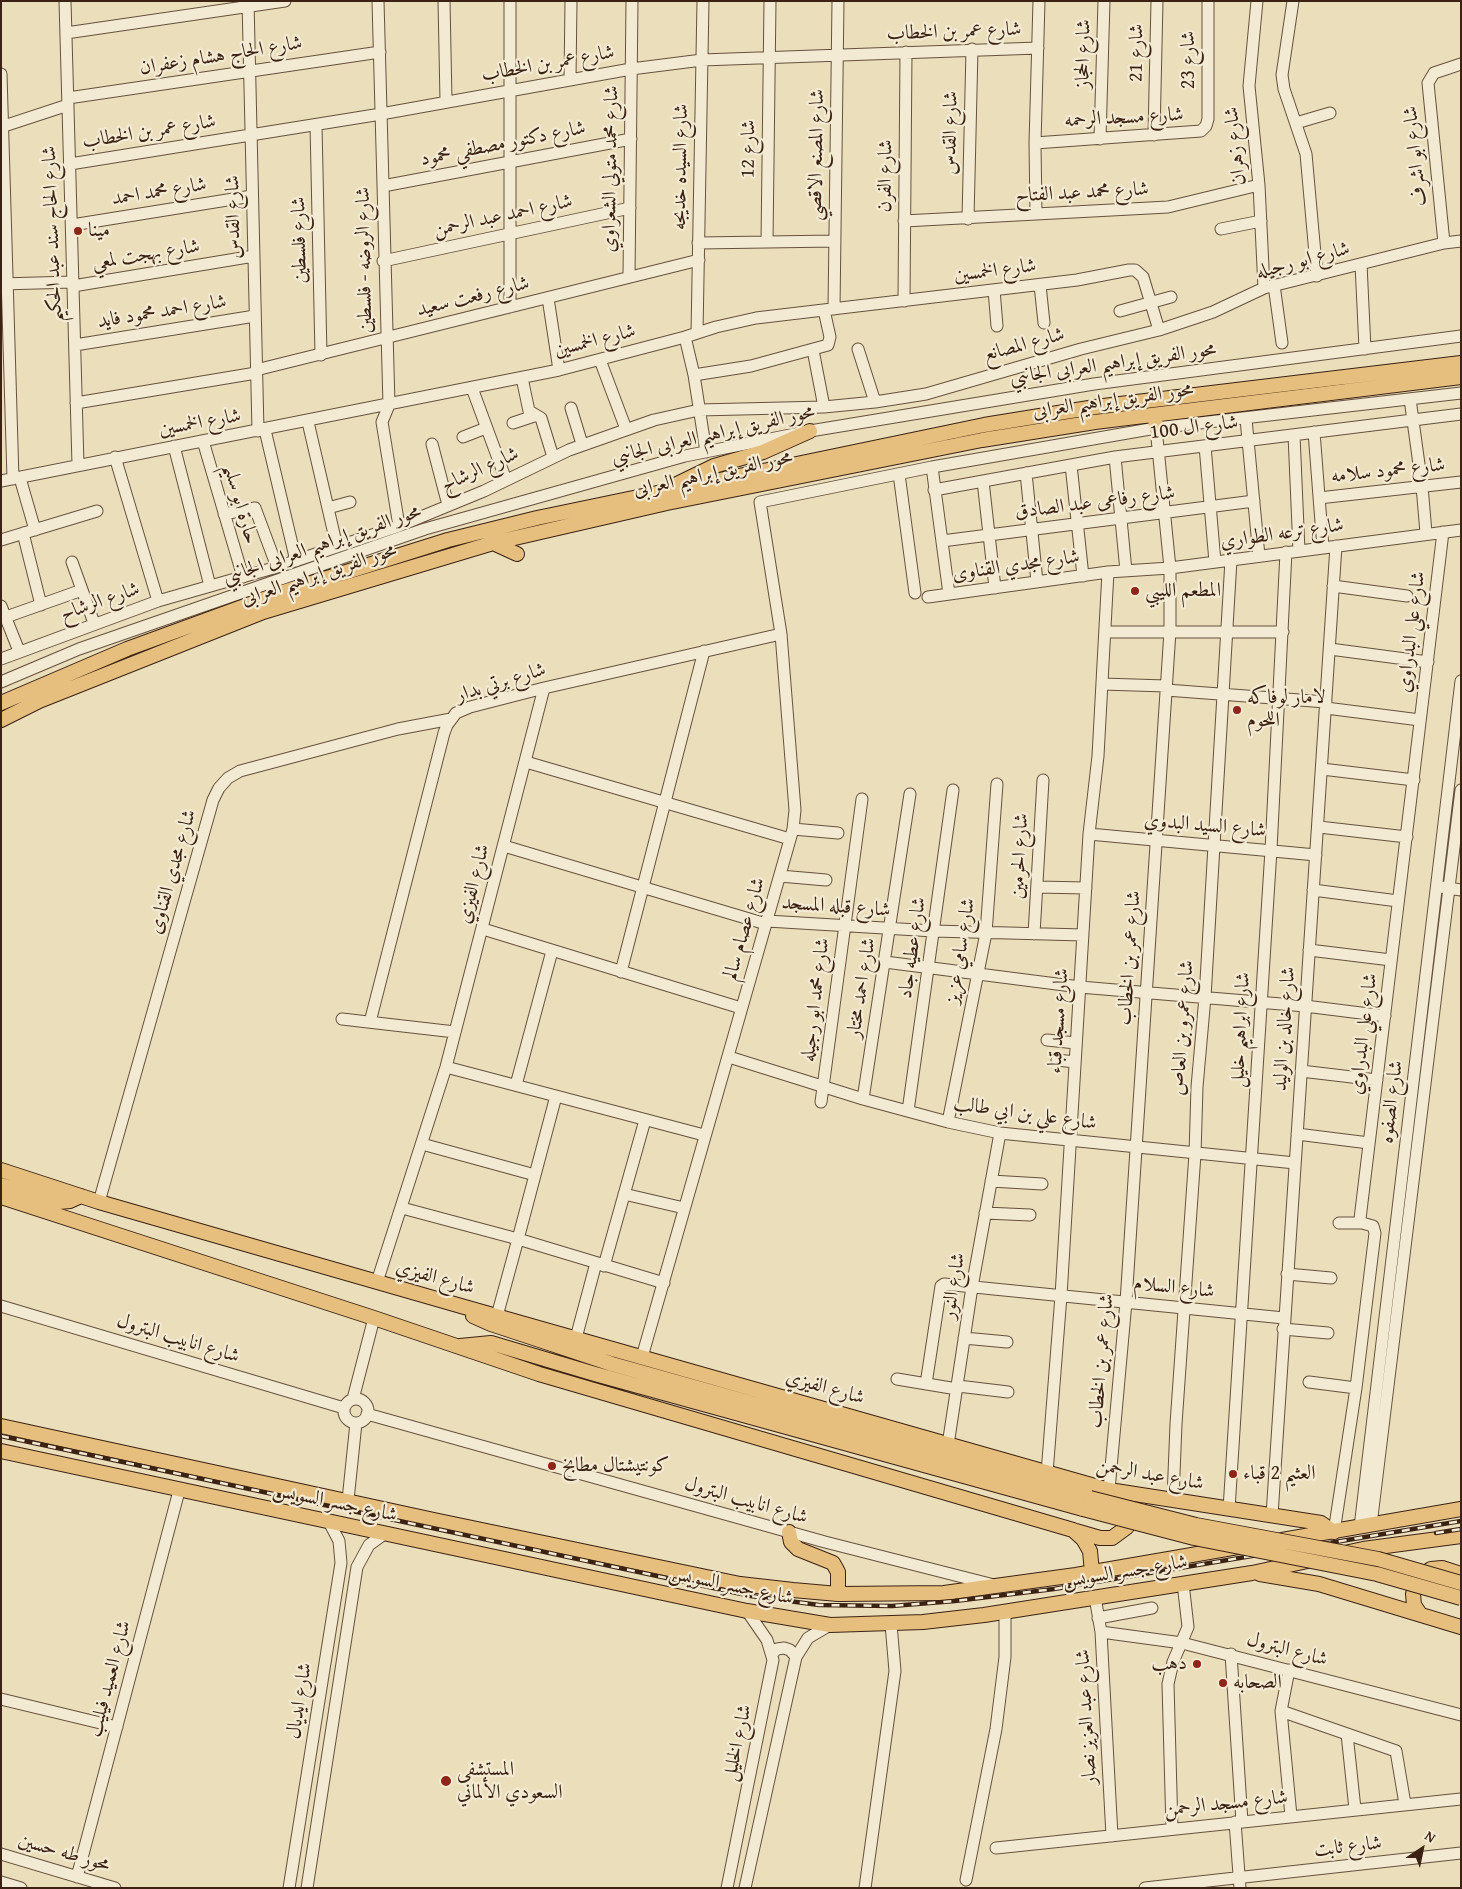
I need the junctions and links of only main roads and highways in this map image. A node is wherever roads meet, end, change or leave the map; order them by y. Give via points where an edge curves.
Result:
1 (1461, 363) edge
2 (1461, 377) edge
3 (810, 431) road end
4 (668, 490) junction
5 (493, 543) junction
6 (516, 554) dead end
7 (1, 703) edge
8 (1, 720) edge
9 (1, 1170) edge
10 (2, 1195) edge
11 (81, 1196) junction
12 (461, 1306) junction
13 (459, 1346) junction
14 (1, 1426) edge
15 (1, 1451) edge
16 (1047, 1473) joint
17 (1109, 1490) junction
18 (1087, 1503) junction
19 (1461, 1509) edge
20 (1073, 1530) junction
21 (789, 1532) road end
22 (1334, 1532) junction
23 (1461, 1536) edge
24 (1092, 1572) junction
25 (1252, 1573) junction
26 (1461, 1574) edge
27 (1461, 1583) edge
28 (838, 1594) junction
29 (1461, 1598) edge
30 (1420, 1614) junction
31 (1461, 1627) edge

1 - 4 main road, محور الفريق إبراهيم العرابى via 1095,407 984,425
2 - 5 main road, محور الفريق إبراهيم العرابى via 1156,421 982,440 667,503
3 - 4 main road via 763,452 708,468
4 - 7 main road, محور الفريق إبراهيم العرابى via 465,536 312,582 127,649
5 - 6 main road
5 - 8 main road, محور الفريق إبراهيم العرابى via 263,612 40,701
9 - 11 main road
10 - 11 main road via 59,1202
10 - 13 main road
11 - 12 main road, شارع الفيزي
12 - 16 main road, شارع الفيزي
12 - 18 main road via 484,1321 612,1364
13 - 18 main road via 491,1343 595,1374
13 - 20 main road via 539,1374
14 - 28 main road, شارع جسر السويس via 740,1584
15 - 25 main road, شارع جسر السويس via 747,1611 830,1625 923,1622
16 - 17 main road, شارع عبد الرحمن
17 - 20 main road via 1120,1494 1128,1504 1131,1516 1123,1532 1106,1539
17 - 22 main road, شارع عبد الرحمن via 1321,1523
18 - 27 main road, bridge via 1378,1559
18 - 29 main road, bridge via 1194,1538 1377,1574
19 - 22 main road, شارع جسر السويس
20 - 24 main road via 1087,1545 1092,1558
21 - 28 main road via 791,1542 798,1549 833,1563 838,1572
22 - 24 main road, شارع جسر السويس
23 - 25 main road, شارع جسر السويس via 1363,1549
24 - 28 main road, شارع جسر السويس via 944,1593
25 - 30 main road via 1319,1584
26 - 30 main road via 1442,1568 1422,1575 1413,1594 1414,1605
30 - 31 main road

